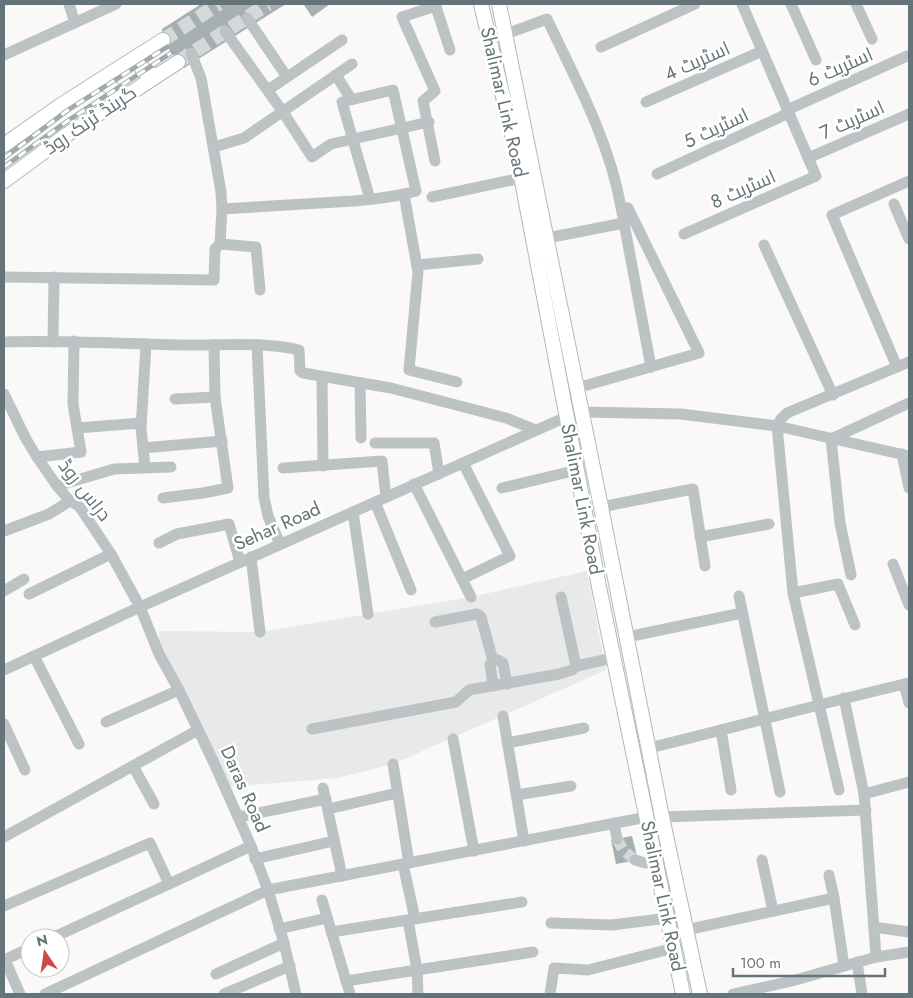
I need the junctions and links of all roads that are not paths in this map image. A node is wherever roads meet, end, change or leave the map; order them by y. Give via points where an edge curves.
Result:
1 (69, 4) edge
2 (116, 4) edge
3 (482, 4) edge
4 (499, 4) edge
5 (695, 4) edge
6 (742, 4) edge
7 (791, 4) edge
8 (856, 4) edge
9 (435, 5) edge
10 (246, 18) dead end
11 (75, 23) junction
12 (225, 31) dead end
13 (506, 34) junction
14 (872, 39) dead end
15 (164, 40) tunnel mouth
16 (342, 40) dead end
17 (601, 47) dead end
18 (450, 50) dead end
19 (762, 51) junction
20 (191, 53) dead end
21 (4, 55) edge
22 (138, 56) junction
23 (907, 56) dead end
24 (816, 60) dead end
25 (178, 62) tunnel mouth
26 (352, 64) dead end
27 (336, 75) junction
28 (155, 76) junction
29 (287, 77) junction
30 (97, 82) junction
31 (268, 90) junction
32 (351, 100) junction
33 (116, 101) junction
34 (646, 102) dead end
35 (283, 112) junction
36 (788, 112) junction
37 (909, 114) edge
38 (429, 122) junction
39 (402, 128) junction
40 (352, 139) junction
41 (4, 145) edge
42 (214, 147) junction
43 (808, 158) junction
44 (436, 161) dead end
45 (657, 174) dead end
46 (521, 178) junction
47 (4, 181) edge
48 (909, 181) edge
49 (404, 194) junction
50 (432, 197) dead end
51 (370, 199) junction
52 (894, 204) dead end
53 (621, 206) junction
54 (222, 209) junction
55 (534, 212) junction
56 (624, 223) junction
57 (684, 234) dead end
58 (547, 238) junction
59 (909, 239) edge
60 (220, 244) junction
61 (764, 245) dead end
62 (478, 259) dead end
63 (417, 265) junction
64 (4, 277) edge
65 (54, 278) junction
66 (260, 290) dead end
67 (74, 341) junction
68 (4, 342) edge
69 (53, 342) junction
70 (146, 344) junction
71 (214, 345) junction
72 (258, 345) junction
73 (909, 362) edge
74 (897, 367) junction
75 (651, 368) junction
76 (322, 377) junction
77 (457, 382) dead end
78 (360, 383) junction
79 (577, 388) junction
80 (4, 394) edge
81 (833, 395) junction
82 (216, 397) junction
83 (175, 399) dead end
84 (909, 403) edge
85 (582, 412) junction
86 (566, 417) junction
87 (141, 423) junction
88 (777, 426) junction
89 (77, 428) junction
90 (536, 430) junction
91 (361, 438) dead end
92 (831, 439) junction
93 (222, 441) junction
94 (375, 443) dead end
95 (143, 448) junction
96 (906, 455) edge
97 (38, 457) junction
98 (463, 462) junction
99 (323, 466) junction
100 (145, 467) junction
101 (171, 467) dead end
102 (282, 468) dead end
103 (577, 470) junction
104 (439, 474) junction
105 (414, 484) junction
106 (57, 486) junction
107 (502, 488) dead end
108 (909, 488) edge
109 (386, 497) junction
110 (163, 498) dead end
111 (70, 502) junction
112 (375, 502) junction
113 (601, 506) junction
114 (353, 512) junction
115 (769, 524) dead end
116 (4, 531) edge
117 (700, 537) junction
118 (159, 543) dead end
119 (280, 544) junction
120 (111, 554) junction
121 (251, 557) junction
122 (240, 562) junction
123 (893, 564) dead end
124 (704, 566) dead end
125 (851, 576) dead end
126 (24, 579) dead end
127 (462, 579) junction
128 (618, 589) junction
129 (411, 590) dead end
130 (4, 591) edge
131 (600, 592) junction
132 (793, 593) junction
133 (29, 594) dead end
134 (739, 596) dead end
135 (471, 597) dead end
136 (560, 597) dead end
137 (909, 605) edge
138 (140, 607) junction
139 (742, 613) junction
140 (368, 614) dead end
141 (435, 622) dead end
142 (855, 625) dead end
143 (260, 632) dead end
144 (627, 637) junction
145 (34, 656) junction
146 (613, 658) junction
147 (493, 661) junction
148 (576, 666) junction
149 (4, 670) edge
150 (507, 684) junction
151 (907, 684) edge
152 (493, 686) junction
153 (179, 690) junction
154 (844, 698) junction
155 (909, 702) edge
156 (820, 704) junction
157 (503, 716) dead end
158 (766, 719) junction
159 (106, 722) dead end
160 (4, 724) edge
161 (584, 728) dead end
162 (312, 729) dead end
163 (198, 730) junction
164 (721, 730) junction
165 (453, 739) dead end
166 (507, 743) junction
167 (79, 744) dead end
168 (649, 748) junction
169 (393, 764) dead end
170 (133, 766) junction
171 (25, 770) dead end
172 (909, 782) edge
173 (571, 786) dead end
174 (731, 790) dead end
175 (839, 790) dead end
176 (780, 792) dead end
177 (397, 793) junction
178 (864, 794) junction
179 (516, 796) junction
180 (326, 798) junction
181 (154, 804) dead end
182 (866, 810) junction
183 (647, 816) junction
184 (239, 817) junction
185 (662, 817) junction
186 (614, 823) junction
187 (4, 837) edge
188 (617, 839) tunnel mouth
189 (334, 841) junction
190 (524, 841) junction
191 (251, 846) junction
192 (474, 851) junction
193 (256, 858) junction
194 (635, 860) tunnel mouth
195 (762, 860) dead end
196 (656, 863) junction
197 (406, 864) junction
198 (342, 876) junction
199 (829, 876) dead end
200 (169, 884) junction
201 (268, 890) junction
202 (834, 898) junction
203 (322, 900) dead end
204 (522, 902) dead end
205 (4, 906) edge
206 (773, 911) junction
207 (327, 918) junction
208 (668, 918) junction
209 (412, 920) junction
210 (551, 923) dead end
211 (874, 927) junction
212 (279, 929) junction
213 (70, 930) edge
214 (686, 930) junction
215 (332, 932) junction
216 (909, 932) edge
217 (284, 943) junction
218 (674, 948) junction
219 (533, 952) dead end
220 (909, 952) edge
221 (20, 953) edge
222 (876, 957) junction
223 (4, 960) edge
224 (858, 962) junction
225 (290, 966) junction
226 (844, 966) junction
227 (417, 970) junction
228 (216, 974) dead end
229 (346, 981) junction
230 (61, 991) edge
231 (20, 994) edge
232 (45, 994) edge
233 (226, 994) edge
234 (296, 994) edge
235 (350, 994) edge
236 (418, 994) edge
237 (550, 994) edge
238 (684, 994) edge
239 (700, 994) edge
240 (733, 994) edge
241 (862, 994) edge

1 - 11 street
2 - 11 street
3 - 46 main road, Shalimar Link Road
4 - 13 main road, Shalimar Link Road
5 - 17 street
6 - 19 street
7 - 24 street
8 - 14 street
9 - 18 street
9 - 38 street via 402,17 435,91 423,101
10 - 29 street
11 - 21 street
12 - 31 street
13 - 53 street via 547,19 596,121
13 - 55 main road, Shalimar Link Road
15 - 22 main road, گرینڈ ٹرنک روڈ
16 - 29 street
19 - 34 street, اسٹریٹ 4
19 - 36 street
20 - 42 street via 202,78
22 - 28 main road via 143,71
22 - 30 main road, گرینڈ ٹرنک روڈ
23 - 36 street, اسٹریٹ 6
25 - 28 main road, گرینڈ ٹرنک روڈ
26 - 27 street
27 - 32 street
27 - 35 street
28 - 33 main road, گرینڈ ٹرنک روڈ
29 - 31 street
30 - 33 main road via 115,90
30 - 41 main road, گرینڈ ٹرنک روڈ
31 - 35 street
32 - 39 street via 393,90
32 - 40 street via 342,102
33 - 47 main road, گرینڈ ٹرنک روڈ
35 - 40 street via 312,157 332,144
35 - 42 street via 244,138
36 - 43 street
36 - 45 street, اسٹریٹ 5
37 - 43 street, اسٹریٹ 7
38 - 39 street
38 - 44 street
39 - 40 street
39 - 49 street via 416,191
40 - 51 street
42 - 54 street
43 - 57 street, اسٹریٹ 8 via 816,176
46 - 50 street
46 - 55 main road, Shalimar Link Road
48 - 74 street via 832,215
49 - 51 street
49 - 63 street
51 - 54 street
52 - 59 street
53 - 56 street
53 - 75 street via 628,208 699,354
54 - 60 street
55 - 58 main road, Shalimar Link Road
55 - 86 main road, Shalimar Link Road
56 - 58 street
56 - 75 street
58 - 79 main road, Shalimar Link Road
60 - 65 street via 214,249 214,280
60 - 66 street via 256,247
61 - 81 street
62 - 63 street
63 - 77 street via 409,370
64 - 65 street
65 - 69 street
67 - 69 street
67 - 70 street
67 - 89 street via 73,404
68 - 69 street
70 - 71 street
70 - 87 street
71 - 72 street
71 - 82 street
72 - 76 street via 299,350 300,371
72 - 119 street via 264,496 268,516
73 - 74 street
74 - 81 street
75 - 79 street
76 - 78 street
76 - 99 street
78 - 90 street via 497,416
78 - 91 street
79 - 85 main road, Shalimar Link Road
80 - 97 street, دراس روڈ
81 - 88 street via 787,413
82 - 83 street
82 - 93 street
84 - 92 street
85 - 88 street via 681,414
85 - 113 main road, Shalimar Link Road
86 - 90 street, Sehar Road
86 - 103 main road, Shalimar Link Road
87 - 89 street
87 - 95 street
88 - 92 street
88 - 132 street
89 - 97 street via 81,452
90 - 98 street, Sehar Road
92 - 96 street
92 - 125 street via 840,523
93 - 95 street
93 - 110 street via 228,488
94 - 104 street via 434,444
95 - 100 street
96 - 108 street
97 - 106 street, دراس روڈ
98 - 104 street, Sehar Road
98 - 127 street via 510,556
99 - 102 street
99 - 109 street via 382,461
100 - 101 street
100 - 106 street via 114,469
103 - 107 street
103 - 131 main road, Shalimar Link Road
104 - 105 street, Sehar Road
105 - 109 street, Sehar Road
105 - 127 street
106 - 111 street, دراس روڈ
109 - 112 street, Sehar Road
111 - 116 street via 49,514
111 - 120 street, دراس روڈ via 79,506
112 - 114 street, Sehar Road
112 - 129 street
113 - 117 street via 692,489
113 - 128 main road, Shalimar Link Road
114 - 119 street, Sehar Road
114 - 140 street
115 - 117 street
117 - 124 street
118 - 122 street via 177,534 229,524
119 - 121 street, Sehar Road
120 - 133 street
120 - 138 street, دراس روڈ
121 - 122 street, Sehar Road
121 - 143 street
122 - 138 street, Sehar Road
123 - 137 street
126 - 130 street
127 - 135 street
128 - 131 main road
128 - 144 main road, Shalimar Link Road
131 - 146 main road, Shalimar Link Road
132 - 142 street via 838,584
132 - 156 street
134 - 139 street
136 - 148 street
138 - 145 street, Sehar Road
138 - 153 street, Daras Road via 159,654
139 - 144 street
139 - 158 street
141 - 147 street via 477,614 483,621
144 - 168 main road, Shalimar Link Road
145 - 149 street, Sehar Road
145 - 167 street
146 - 148 street
146 - 183 main road, Shalimar Link Road
147 - 150 street via 503,664
147 - 152 street via 490,664
148 - 150 street via 559,674
150 - 152 street
151 - 154 street
151 - 155 street
152 - 162 street via 469,690 456,702
153 - 159 street
153 - 163 street, Daras Road
154 - 156 street
154 - 178 street
156 - 158 street
156 - 175 street
157 - 166 street
158 - 164 street
158 - 176 street
160 - 171 street
161 - 166 street
163 - 170 street
163 - 184 street, Daras Road
164 - 168 street
164 - 174 street
165 - 192 street
166 - 179 street
168 - 185 main road, Shalimar Link Road
169 - 177 street
170 - 181 street
170 - 187 street
172 - 178 street
173 - 179 street
177 - 180 street
177 - 197 street
178 - 182 street
179 - 190 street
180 - 184 street
180 - 189 street
182 - 185 street
182 - 211 street
183 - 186 street
183 - 196 main road, Shalimar Link Road
184 - 191 street, Daras Road
185 - 214 main road, Shalimar Link Road
186 - 188 street
186 - 190 street
189 - 193 street
189 - 198 street
190 - 192 street
191 - 193 street, Daras Road
191 - 200 street
192 - 197 street
193 - 201 street, Daras Road
194 - 196 street
195 - 206 street
196 - 208 main road, Shalimar Link Road
197 - 198 street
197 - 209 street
198 - 201 street
199 - 202 street
200 - 205 street via 150,843
200 - 213 street
201 - 212 street, Daras Road
201 - 230 street
202 - 206 street
202 - 226 street
203 - 207 street
204 - 209 street
206 - 214 street
207 - 212 street
207 - 215 street
208 - 210 street via 612,925
208 - 218 main road, Shalimar Link Road
209 - 215 street
209 - 227 street
211 - 216 street
211 - 222 street
212 - 217 street, Daras Road
214 - 239 main road, Shalimar Link Road
215 - 229 street
217 - 225 street, Daras Road
217 - 228 street
218 - 237 street via 588,970 554,968
218 - 238 main road, Shalimar Link Road
219 - 227 street
220 - 222 street
221 - 223 street
222 - 224 street
223 - 231 street
224 - 226 street
224 - 241 street
225 - 233 street
225 - 234 street, Daras Road
226 - 240 street
227 - 229 street
227 - 236 street
229 - 235 street
230 - 232 street

